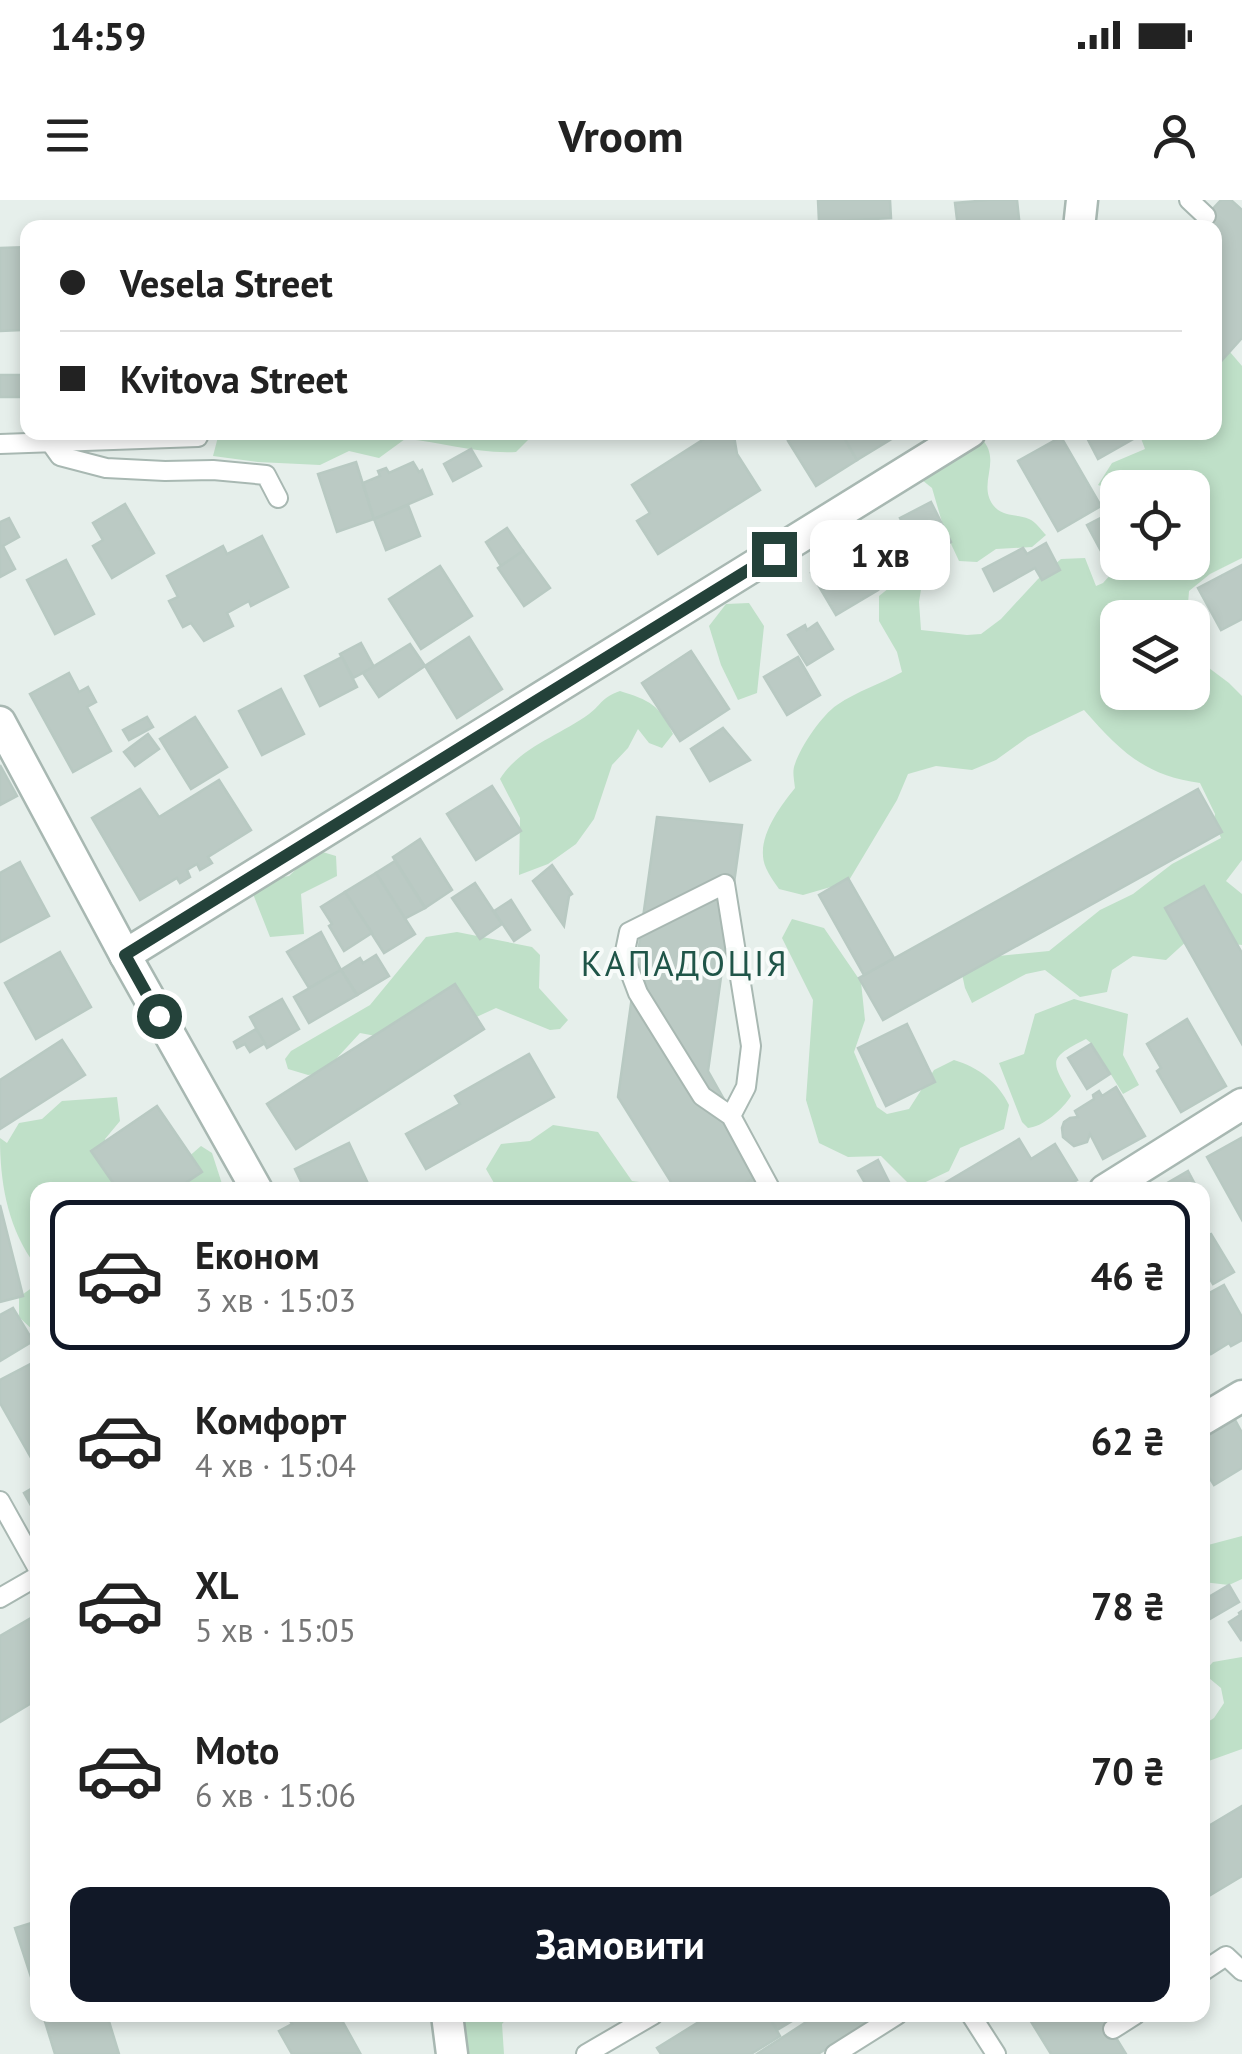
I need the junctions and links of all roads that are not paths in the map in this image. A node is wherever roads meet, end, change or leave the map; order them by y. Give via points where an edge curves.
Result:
1 (1188, 200) edge
2 (1206, 216) dead end
3 (99, 440) edge
4 (957, 440) edge
5 (50, 442) junction
6 (0, 444) edge
7 (278, 498) dead end
8 (0, 722) edge
9 (125, 955) junction
10 (1242, 1104) edge
11 (731, 1116) junction
12 (253, 1182) edge
13 (768, 1182) edge
14 (1118, 1182) edge
15 (1242, 1396) edge
16 (1210, 1415) edge
17 (0, 1501) edge
18 (30, 1557) edge
19 (30, 1577) edge
20 (0, 1598) edge
21 (1210, 1967) edge
22 (1242, 1971) edge
23 (448, 2022) edge
24 (641, 2022) edge
25 (886, 2022) edge
26 (975, 2022) edge
27 (1125, 2022) edge
28 (1113, 2030) dead end
29 (452, 2054) edge
30 (586, 2054) edge
31 (835, 2054) edge
32 (996, 2054) edge

1 - 2 lane
3 - 5 lane
4 - 9 street
5 - 6 lane
5 - 7 lane via 60,456 106,468 266,475
8 - 9 street
9 - 12 street
10 - 14 street
11 - 11 lane via 746,1087 751,1046 725,884 629,932 624,956 638,993 702,1096
11 - 13 lane
15 - 16 street
17 - 18 lane
19 - 20 lane
21 - 22 lane via 1226,1956
23 - 29 street
24 - 30 lane
25 - 31 lane
26 - 32 lane
27 - 28 lane

